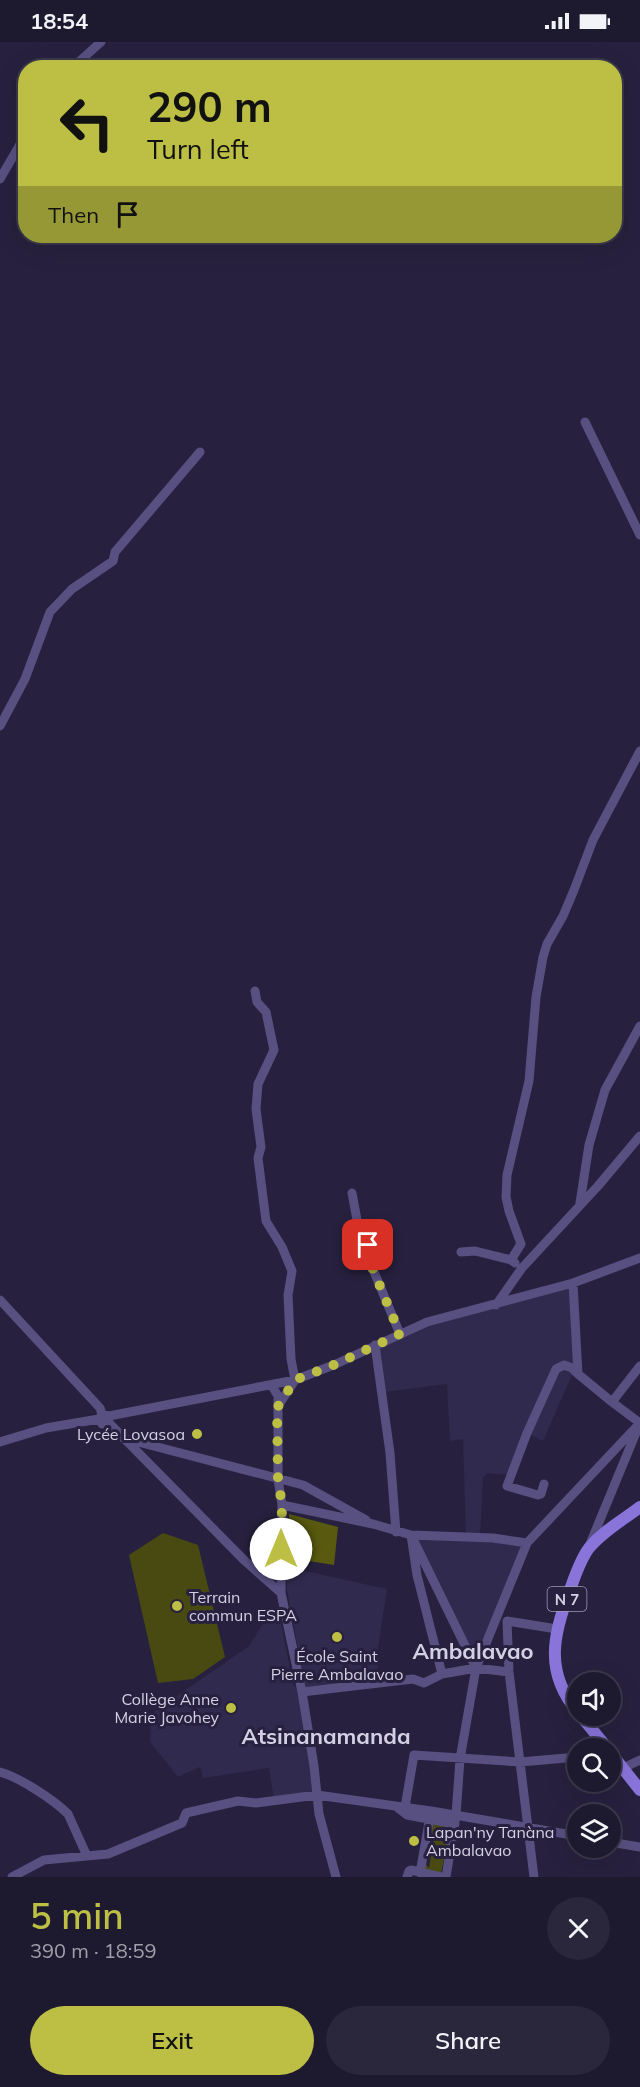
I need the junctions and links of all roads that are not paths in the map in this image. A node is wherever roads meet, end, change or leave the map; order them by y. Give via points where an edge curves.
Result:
1 (101, 42) edge
2 (81, 60) edge
3 (18, 148) edge
4 (0, 178) edge
5 (585, 422) dead end
6 (200, 452) dead end
7 (640, 535) edge
8 (0, 726) edge
9 (640, 751) edge
10 (255, 992) dead end
11 (640, 1026) edge
12 (640, 1136) edge
13 (352, 1193) dead end
14 (580, 1205) junction
15 (460, 1252) dead end
16 (640, 1258) edge
17 (511, 1260) junction
18 (522, 1268) junction
19 (573, 1283) junction
20 (0, 1300) edge
21 (496, 1305) junction
22 (400, 1334) junction
23 (375, 1345) junction
24 (640, 1366) edge
25 (578, 1374) junction
26 (295, 1380) junction
27 (272, 1386) junction
28 (612, 1402) junction
29 (277, 1408) junction
30 (105, 1418) junction
31 (640, 1423) edge
32 (123, 1438) junction
33 (0, 1442) edge
34 (278, 1479) junction
35 (544, 1484) dead end
36 (282, 1505) junction
37 (640, 1507) edge
38 (603, 1512) junction
39 (373, 1524) junction
40 (613, 1527) junction
41 (396, 1532) junction
42 (411, 1535) junction
43 (528, 1544) junction
44 (588, 1549) junction
45 (281, 1593) junction
46 (497, 1615) junction
47 (507, 1621) junction
48 (556, 1629) junction
49 (476, 1668) junction
50 (509, 1672) junction
51 (442, 1674) junction
52 (302, 1692) junction
53 (567, 1697) edge
54 (588, 1726) edge
55 (598, 1738) edge
56 (567, 1758) edge
57 (460, 1759) junction
58 (640, 1760) edge
59 (520, 1762) junction
60 (0, 1763) edge
61 (621, 1766) edge
62 (623, 1768) junction
63 (2, 1772) edge
64 (640, 1790) edge
65 (317, 1795) junction
66 (402, 1808) junction
67 (430, 1815) junction
68 (455, 1820) junction
69 (527, 1828) junction
70 (567, 1834) edge
71 (621, 1843) edge
72 (640, 1846) edge
73 (87, 1856) junction
74 (420, 1873) junction
75 (447, 1876) edge
76 (12, 1877) edge
77 (336, 1877) edge
78 (407, 1877) edge
79 (534, 1877) edge

1 - 2 street
3 - 4 street
5 - 7 street
6 - 8 street via 115,552 113,561 72,589 50,612 25,679
9 - 17 street via 593,840 543,957 529,1081 507,1174 506,1197 521,1244
10 - 26 street via 257,1002 266,1012 274,1050 258,1084 258,1158 266,1221 292,1271 288,1294
11 - 14 street via 604,1090 589,1145
12 - 14 street
13 - 22 street via 358,1233 365,1237 375,1259 372,1267
14 - 18 street
15 - 17 street via 475,1251
16 - 19 street
17 - 18 street
18 - 21 street
19 - 21 street
19 - 25 street
20 - 30 street
21 - 22 street via 427,1322
22 - 23 street
23 - 26 street
23 - 41 street
24 - 28 street
25 - 28 street
25 - 35 street via 564,1365 555,1369 507,1486 538,1495
26 - 27 street
26 - 29 street
27 - 29 street via 278,1396
27 - 30 street
28 - 31 street
29 - 34 street
30 - 32 street
30 - 33 street via 46,1428
31 - 38 street
31 - 43 street
32 - 34 street
32 - 45 street
34 - 36 street
34 - 39 street via 303,1485
36 - 39 street
36 - 45 street
37 - 40 main road, N 7
38 - 40 street
38 - 44 street
39 - 41 street
40 - 44 main road, N 7
41 - 42 street
42 - 43 street via 483,1537
42 - 49 street
42 - 51 street
43 - 46 street
44 - 48 main road, N 7
45 - 52 street
46 - 47 street
46 - 49 street
47 - 48 street
47 - 50 street
48 - 53 main road, N 7 via 557,1674
49 - 50 street
49 - 51 street
49 - 57 street
50 - 59 street
51 - 52 street via 424,1683 413,1679
52 - 65 street
54 - 55 main road
56 - 59 street
57 - 59 street
57 - 66 street via 414,1755
57 - 68 street
58 - 62 street
59 - 69 street
60 - 63 street
61 - 62 main road
62 - 64 main road
63 - 73 street via 63,1809
65 - 66 street
65 - 73 street via 256,1803 238,1801 186,1813 182,1823 160,1833 108,1854
65 - 77 street
66 - 67 street
67 - 68 street
67 - 74 street
68 - 69 street
68 - 75 street
69 - 70 street
69 - 79 street
71 - 72 street
73 - 76 street via 44,1860
74 - 75 street
74 - 78 street via 409,1871

